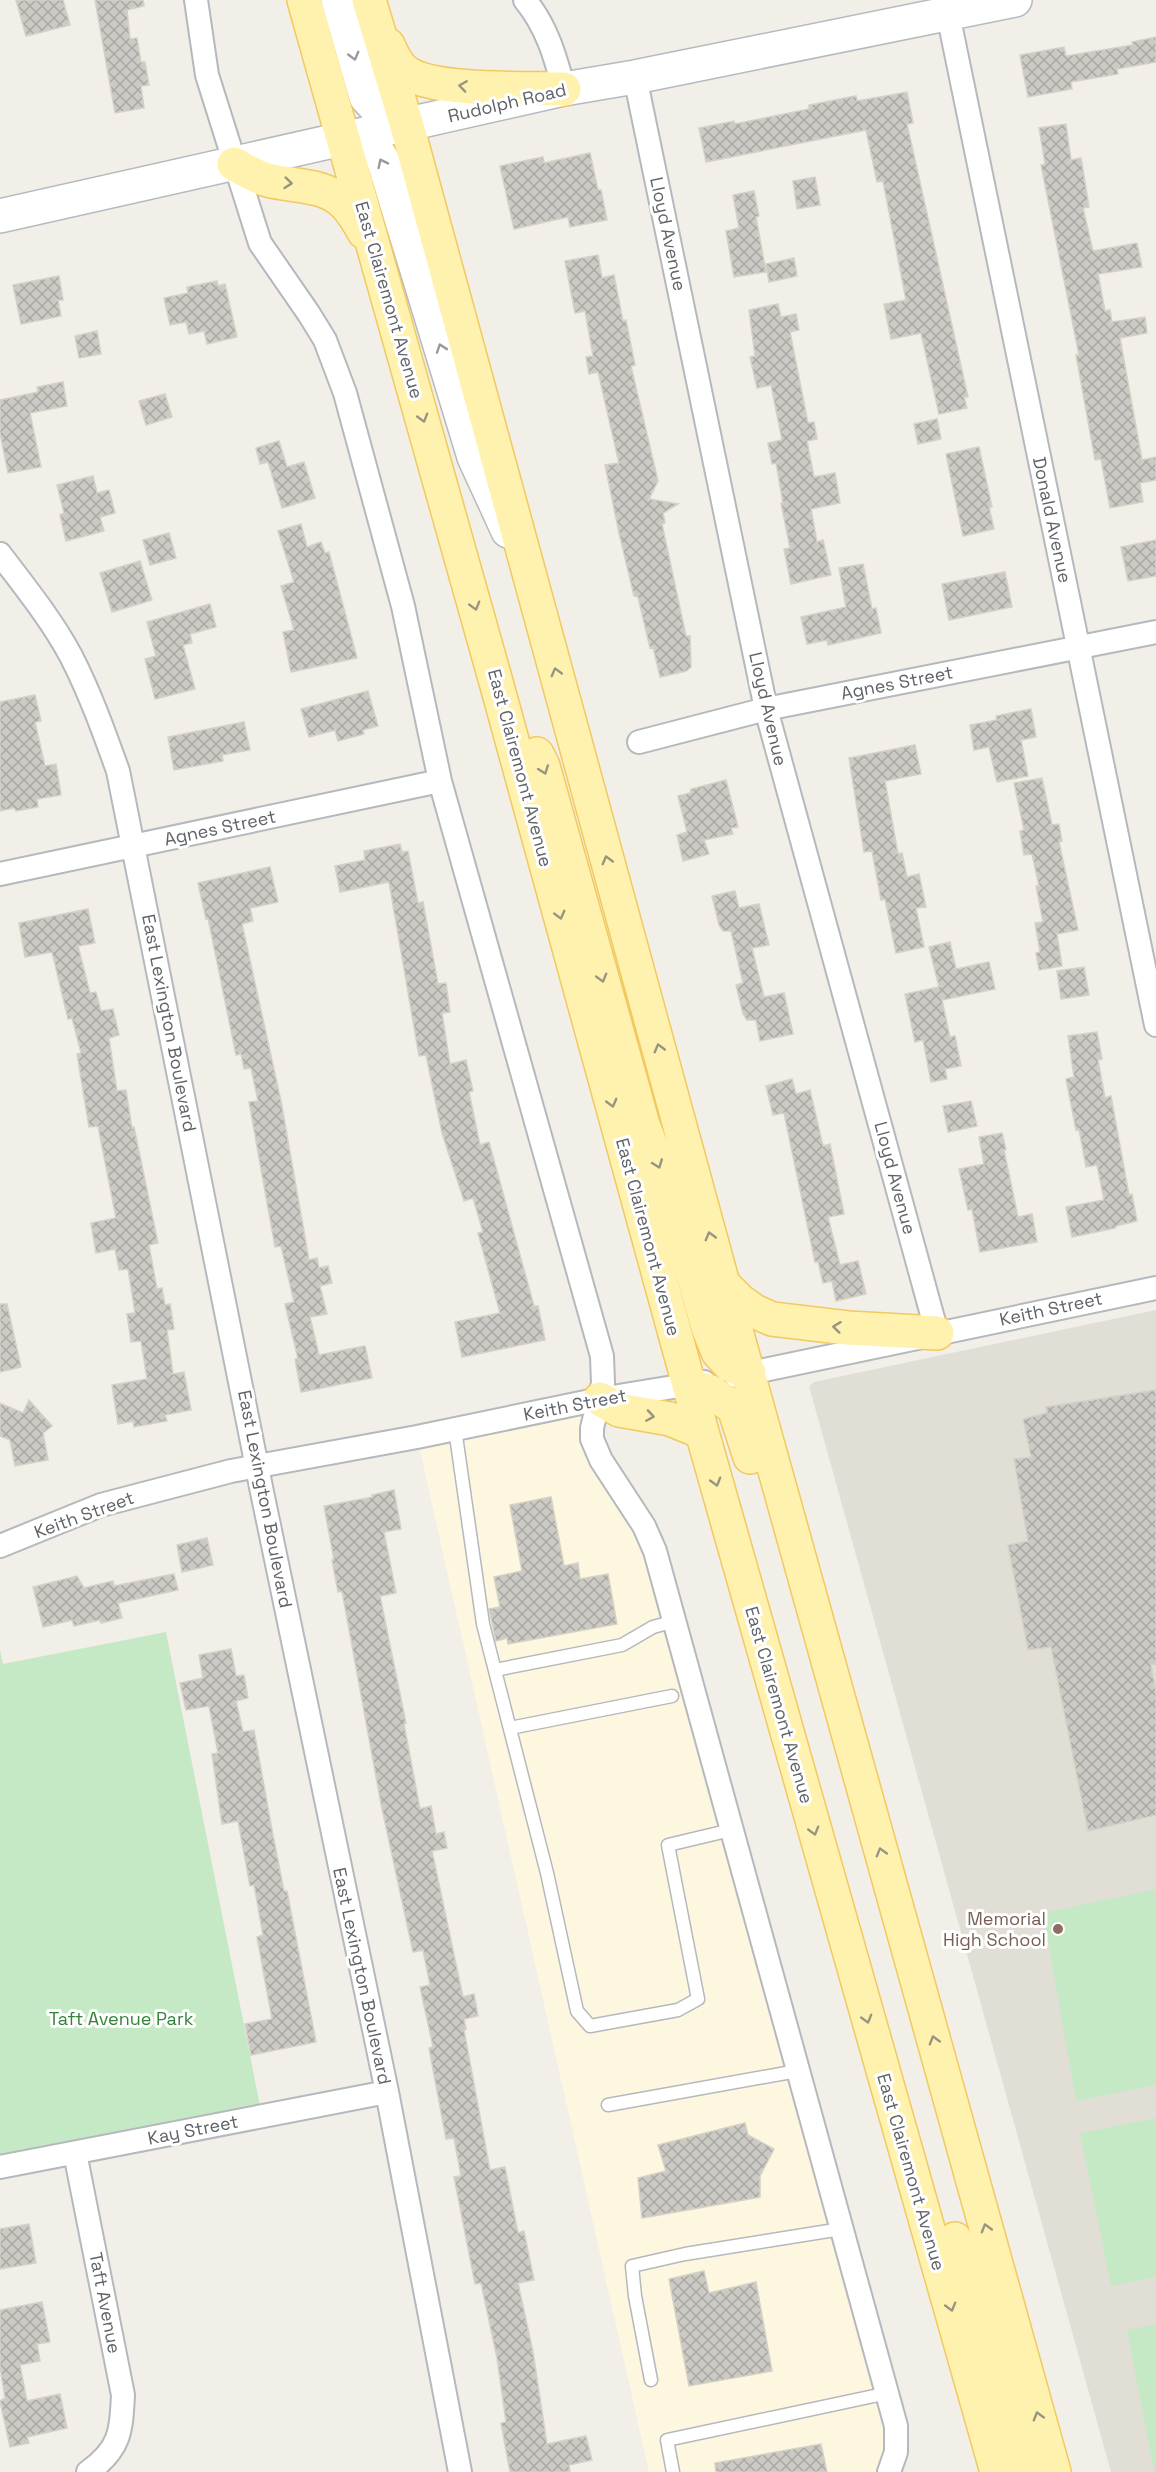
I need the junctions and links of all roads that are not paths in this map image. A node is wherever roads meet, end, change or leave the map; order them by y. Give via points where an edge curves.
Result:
1 (196, 0) edge
2 (304, 0) edge
3 (338, 0) edge
4 (525, 0) edge
5 (1015, 0) edge
6 (371, 7) edge
7 (948, 14) junction
8 (635, 77) junction
9 (564, 89) junction
10 (407, 126) junction
11 (344, 139) junction
12 (234, 164) junction
13 (0, 216) edge
14 (378, 257) junction
15 (0, 554) edge
16 (530, 579) junction
17 (1156, 632) edge
18 (1078, 648) junction
19 (496, 682) junction
20 (766, 709) junction
21 (639, 742) dead end
22 (440, 781) junction
23 (134, 846) junction
24 (0, 874) edge
25 (1156, 1025) edge
26 (723, 1284) junction
27 (1156, 1288) edge
28 (937, 1333) junction
29 (749, 1373) junction
30 (689, 1385) junction
31 (600, 1399) junction
32 (455, 1429) junction
33 (702, 1432) junction
34 (258, 1465) junction
35 (0, 1546) edge
36 (675, 1621) junction
37 (495, 1670) junction
38 (672, 1696) dead end
39 (842, 1711) junction
40 (510, 1728) junction
41 (731, 1830) junction
42 (797, 2071) junction
43 (387, 2092) junction
44 (891, 2103) junction
45 (608, 2105) dead end
46 (75, 2153) junction
47 (0, 2167) edge
48 (841, 2229) junction
49 (651, 2380) dead end
50 (888, 2393) junction
51 (88, 2472) edge
52 (460, 2472) edge
53 (674, 2472) edge
54 (890, 2472) edge
55 (997, 2472) edge
56 (1028, 2472) edge
57 (1054, 2472) edge

1 - 12 street via 207,75
2 - 11 main road, East Clairemont Avenue
3 -> 10 street via 366,97 379,111
4 - 9 street via 550,40
5 - 7 street, Rudolph Road
9 -> 6 main road via 480,88 427,80 405,72
6 - 10 main road
7 - 8 street, Rudolph Road
7 - 18 street, Donald Avenue
8 - 9 street, Rudolph Road
8 - 20 street, Lloyd Avenue
9 - 10 street, Rudolph Road
10 - 11 street, Rudolph Road
10 - 16 main road
11 - 12 street, Rudolph Road
11 - 14 main road, East Clairemont Avenue
16 -> 11 street via 474,457 384,162 377,152
12 - 13 street, Rudolph Road
12 -> 14 main road via 266,180 333,195 357,219
12 - 22 street via 260,243 325,340 345,393 404,606
14 -> 19 main road, East Clairemont Avenue
15 - 23 street, East Lexington Boulevard via 39,604 71,657 118,771
26 -> 16 main road
17 - 18 street, Agnes Street
18 - 20 street, Agnes Street
18 - 25 street, Donald Avenue
19 -> 29 main road via 543,766 643,1125 672,1200 717,1352 730,1365
19 -> 30 main road, East Clairemont Avenue
20 - 21 street, Agnes Street
20 - 28 street, Lloyd Avenue
22 - 23 street, Agnes Street
22 - 31 street via 602,1356
23 - 24 street, Agnes Street
23 - 34 street, East Lexington Boulevard
28 -> 26 main road via 772,1320 753,1311
26 - 29 main road
27 - 28 street, Keith Street
28 - 29 street, Keith Street
29 - 30 street, Keith Street
29 - 39 main road
30 - 31 street, Keith Street
30 - 33 main road, East Clairemont Avenue
30 - 39 main road via 711,1392 734,1407 806,1641
31 - 32 street, Keith Street
31 -> 33 main road via 619,1410 669,1419
31 - 36 street via 592,1428 596,1450 651,1539
32 - 34 street, Keith Street
32 - 37 lane via 483,1624
33 -> 44 main road, East Clairemont Avenue
34 - 35 street, Keith Street via 101,1505
34 - 43 street, East Lexington Boulevard
36 - 37 lane via 622,1645
36 - 41 street
37 - 40 lane
38 - 40 lane
57 -> 39 main road
40 - 41 lane via 577,2011 590,2026 678,2010 698,1998 668,1845
41 - 42 street
42 - 45 lane
42 - 48 street
43 - 46 street, Kay Street
43 - 52 street, East Lexington Boulevard
44 -> 55 main road, East Clairemont Avenue
44 - 56 main road via 941,2191
46 - 47 street, Kay Street
46 - 51 street, Taft Avenue via 123,2395 122,2426 112,2452
48 - 49 lane via 632,2266
48 - 50 street
50 - 53 lane via 667,2440
50 - 54 street via 898,2440

